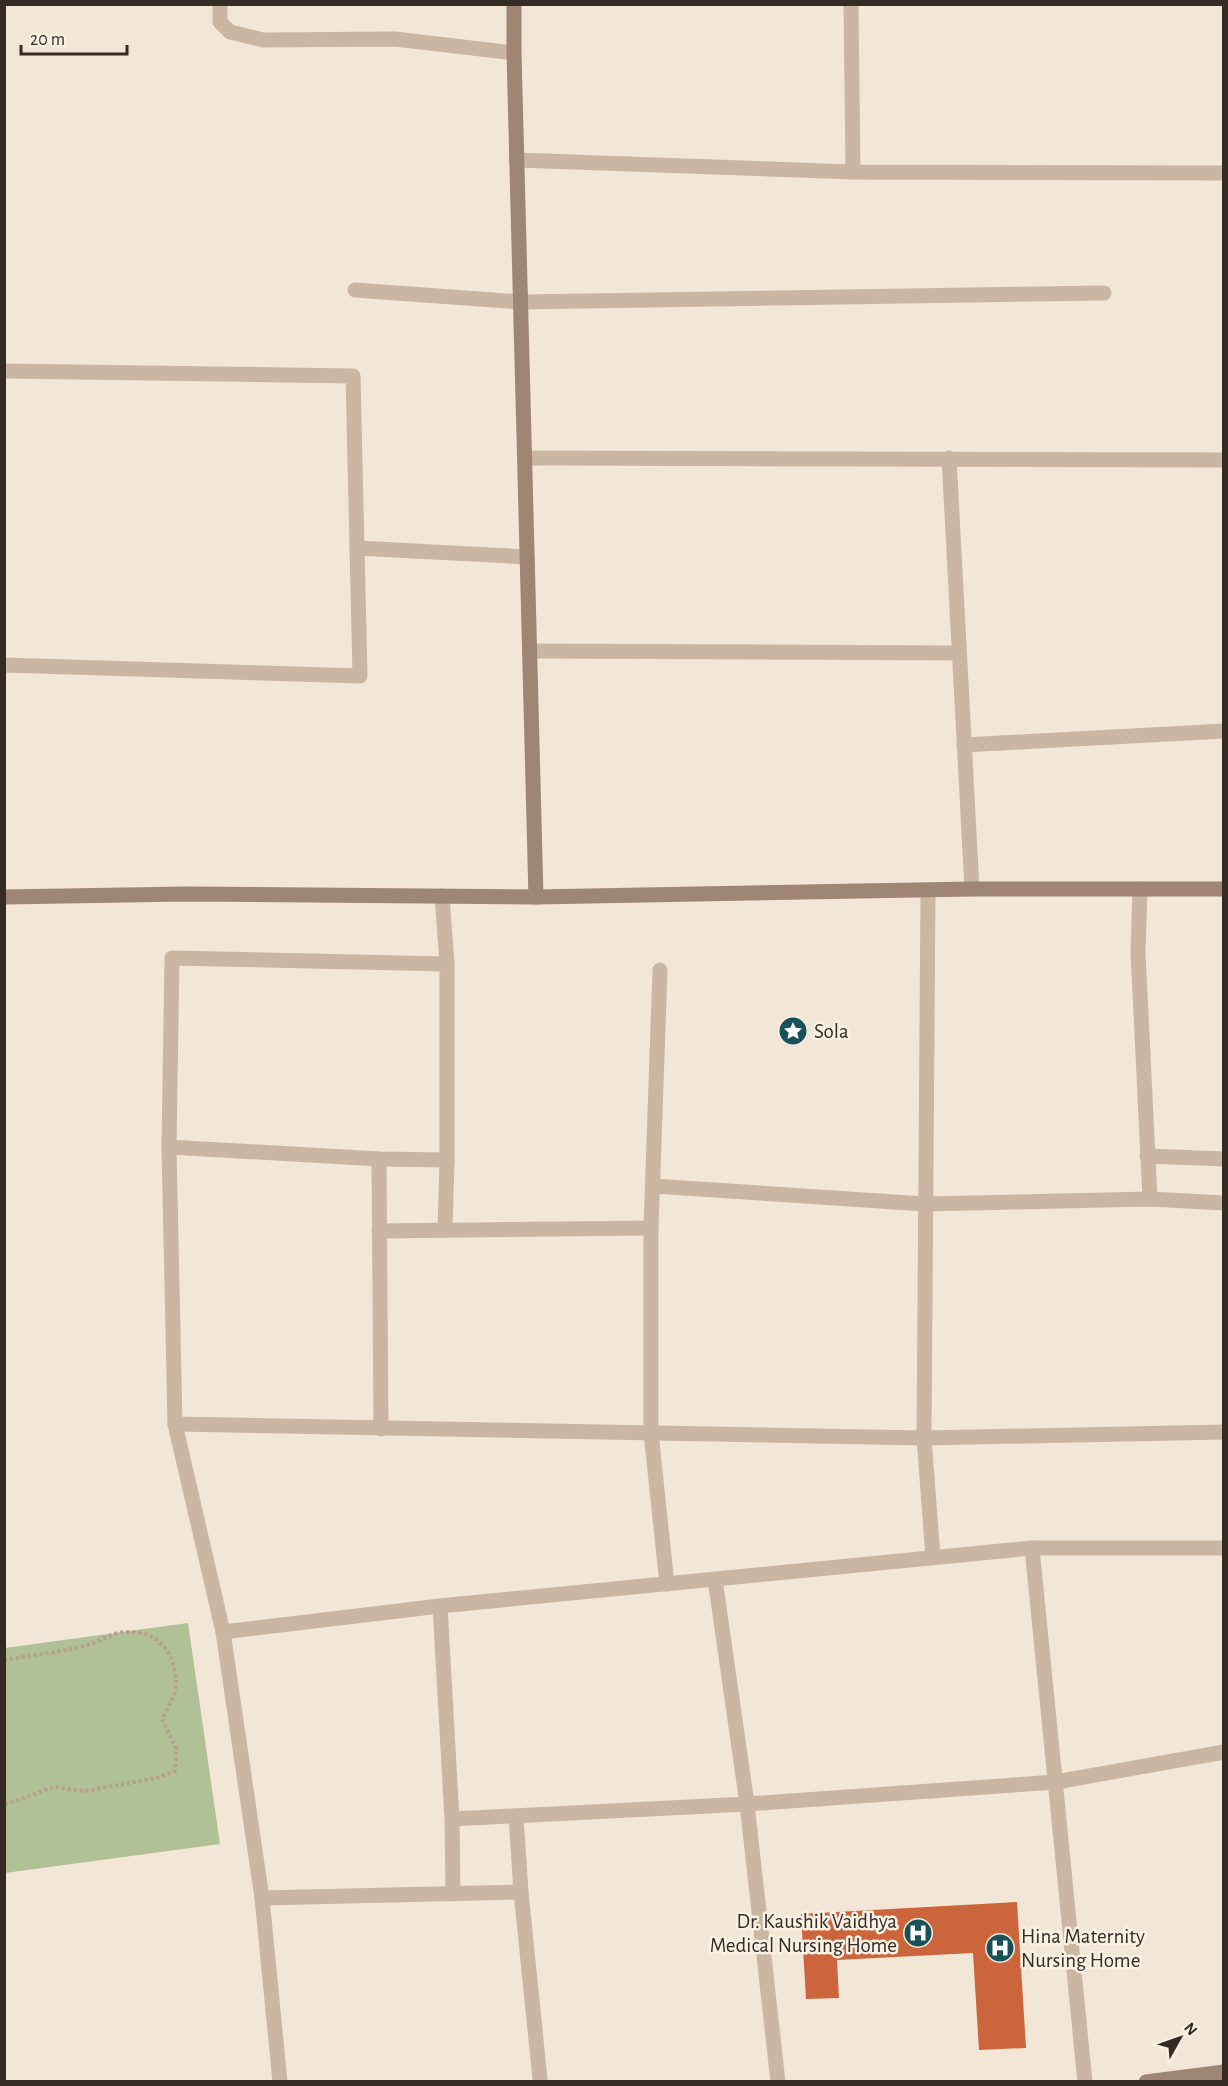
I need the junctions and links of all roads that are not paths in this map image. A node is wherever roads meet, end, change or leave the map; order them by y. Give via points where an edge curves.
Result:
1 (220, 4) edge
2 (514, 4) edge
3 (851, 4) edge
4 (514, 53) junction
5 (516, 160) junction
6 (854, 172) junction
7 (1224, 173) edge
8 (355, 290) dead end
9 (1104, 293) dead end
10 (520, 302) junction
11 (4, 371) edge
12 (525, 458) junction
13 (949, 459) junction
14 (1224, 460) edge
15 (357, 548) junction
16 (527, 557) junction
17 (530, 651) junction
18 (959, 653) junction
19 (4, 665) edge
20 (1224, 731) edge
21 (964, 745) junction
22 (972, 889) junction
23 (1140, 889) junction
24 (1224, 889) edge
25 (928, 890) junction
26 (442, 896) junction
27 (4, 897) edge
28 (536, 897) junction
29 (447, 964) junction
30 (660, 970) dead end
31 (170, 1147) junction
32 (1147, 1156) junction
33 (1224, 1158) edge
34 (379, 1159) junction
35 (447, 1160) junction
36 (653, 1186) junction
37 (1150, 1199) junction
38 (1224, 1203) edge
39 (925, 1204) junction
40 (651, 1228) junction
41 (445, 1230) junction
42 (379, 1231) junction
43 (175, 1424) junction
44 (381, 1429) junction
45 (1224, 1432) edge
46 (651, 1433) junction
47 (924, 1438) junction
48 (1032, 1548) junction
49 (1224, 1548) edge
50 (933, 1557) junction
51 (715, 1579) junction
52 (667, 1584) junction
53 (440, 1606) junction
54 (223, 1632) junction
55 (1224, 1752) edge
56 (1056, 1782) junction
57 (747, 1804) junction
58 (516, 1817) junction
59 (452, 1819) junction
60 (521, 1892) junction
61 (453, 1894) junction
62 (261, 1898) junction
63 (1224, 2072) edge
64 (540, 2079) dead end
65 (280, 2082) edge
66 (778, 2082) edge
67 (1085, 2082) edge
68 (1146, 2082) edge

1 - 4 street via 220,21 230,32 262,40 395,39
2 - 4 street
3 - 6 street
4 - 5 street
5 - 6 street
5 - 10 street
6 - 7 street
8 - 10 street
9 - 10 street
10 - 12 street
11 - 15 street via 353,376
12 - 13 street
12 - 16 street
13 - 14 street
13 - 18 street
15 - 16 street
15 - 19 street via 360,676
16 - 17 street
17 - 18 street
17 - 28 street
18 - 21 street
20 - 21 street
21 - 22 street
22 - 23 street
22 - 25 street
23 - 24 street
23 - 32 street via 1138,952
25 - 28 street
25 - 39 street
26 - 27 street
26 - 28 street
26 - 29 street
29 - 31 street via 172,958
29 - 35 street
30 - 36 street
31 - 34 street
31 - 43 street
32 - 33 street
32 - 37 street
34 - 35 street
34 - 42 street
35 - 41 street
36 - 39 street
36 - 40 street
37 - 38 street
37 - 39 street
39 - 47 street
40 - 41 street
40 - 46 street
41 - 42 street
42 - 44 street
43 - 44 street
43 - 54 street
44 - 46 street
45 - 47 street
46 - 47 street
46 - 52 street
47 - 50 street
48 - 49 street
48 - 50 street
48 - 56 street
50 - 51 street
51 - 52 street
51 - 57 street
52 - 53 street
53 - 54 street
53 - 59 street
54 - 62 street
55 - 56 street
56 - 57 street
56 - 67 street
57 - 58 street
57 - 66 street
58 - 59 street
58 - 60 street
59 - 61 street
60 - 61 street
60 - 64 street
61 - 62 street
62 - 65 street
63 - 68 street

